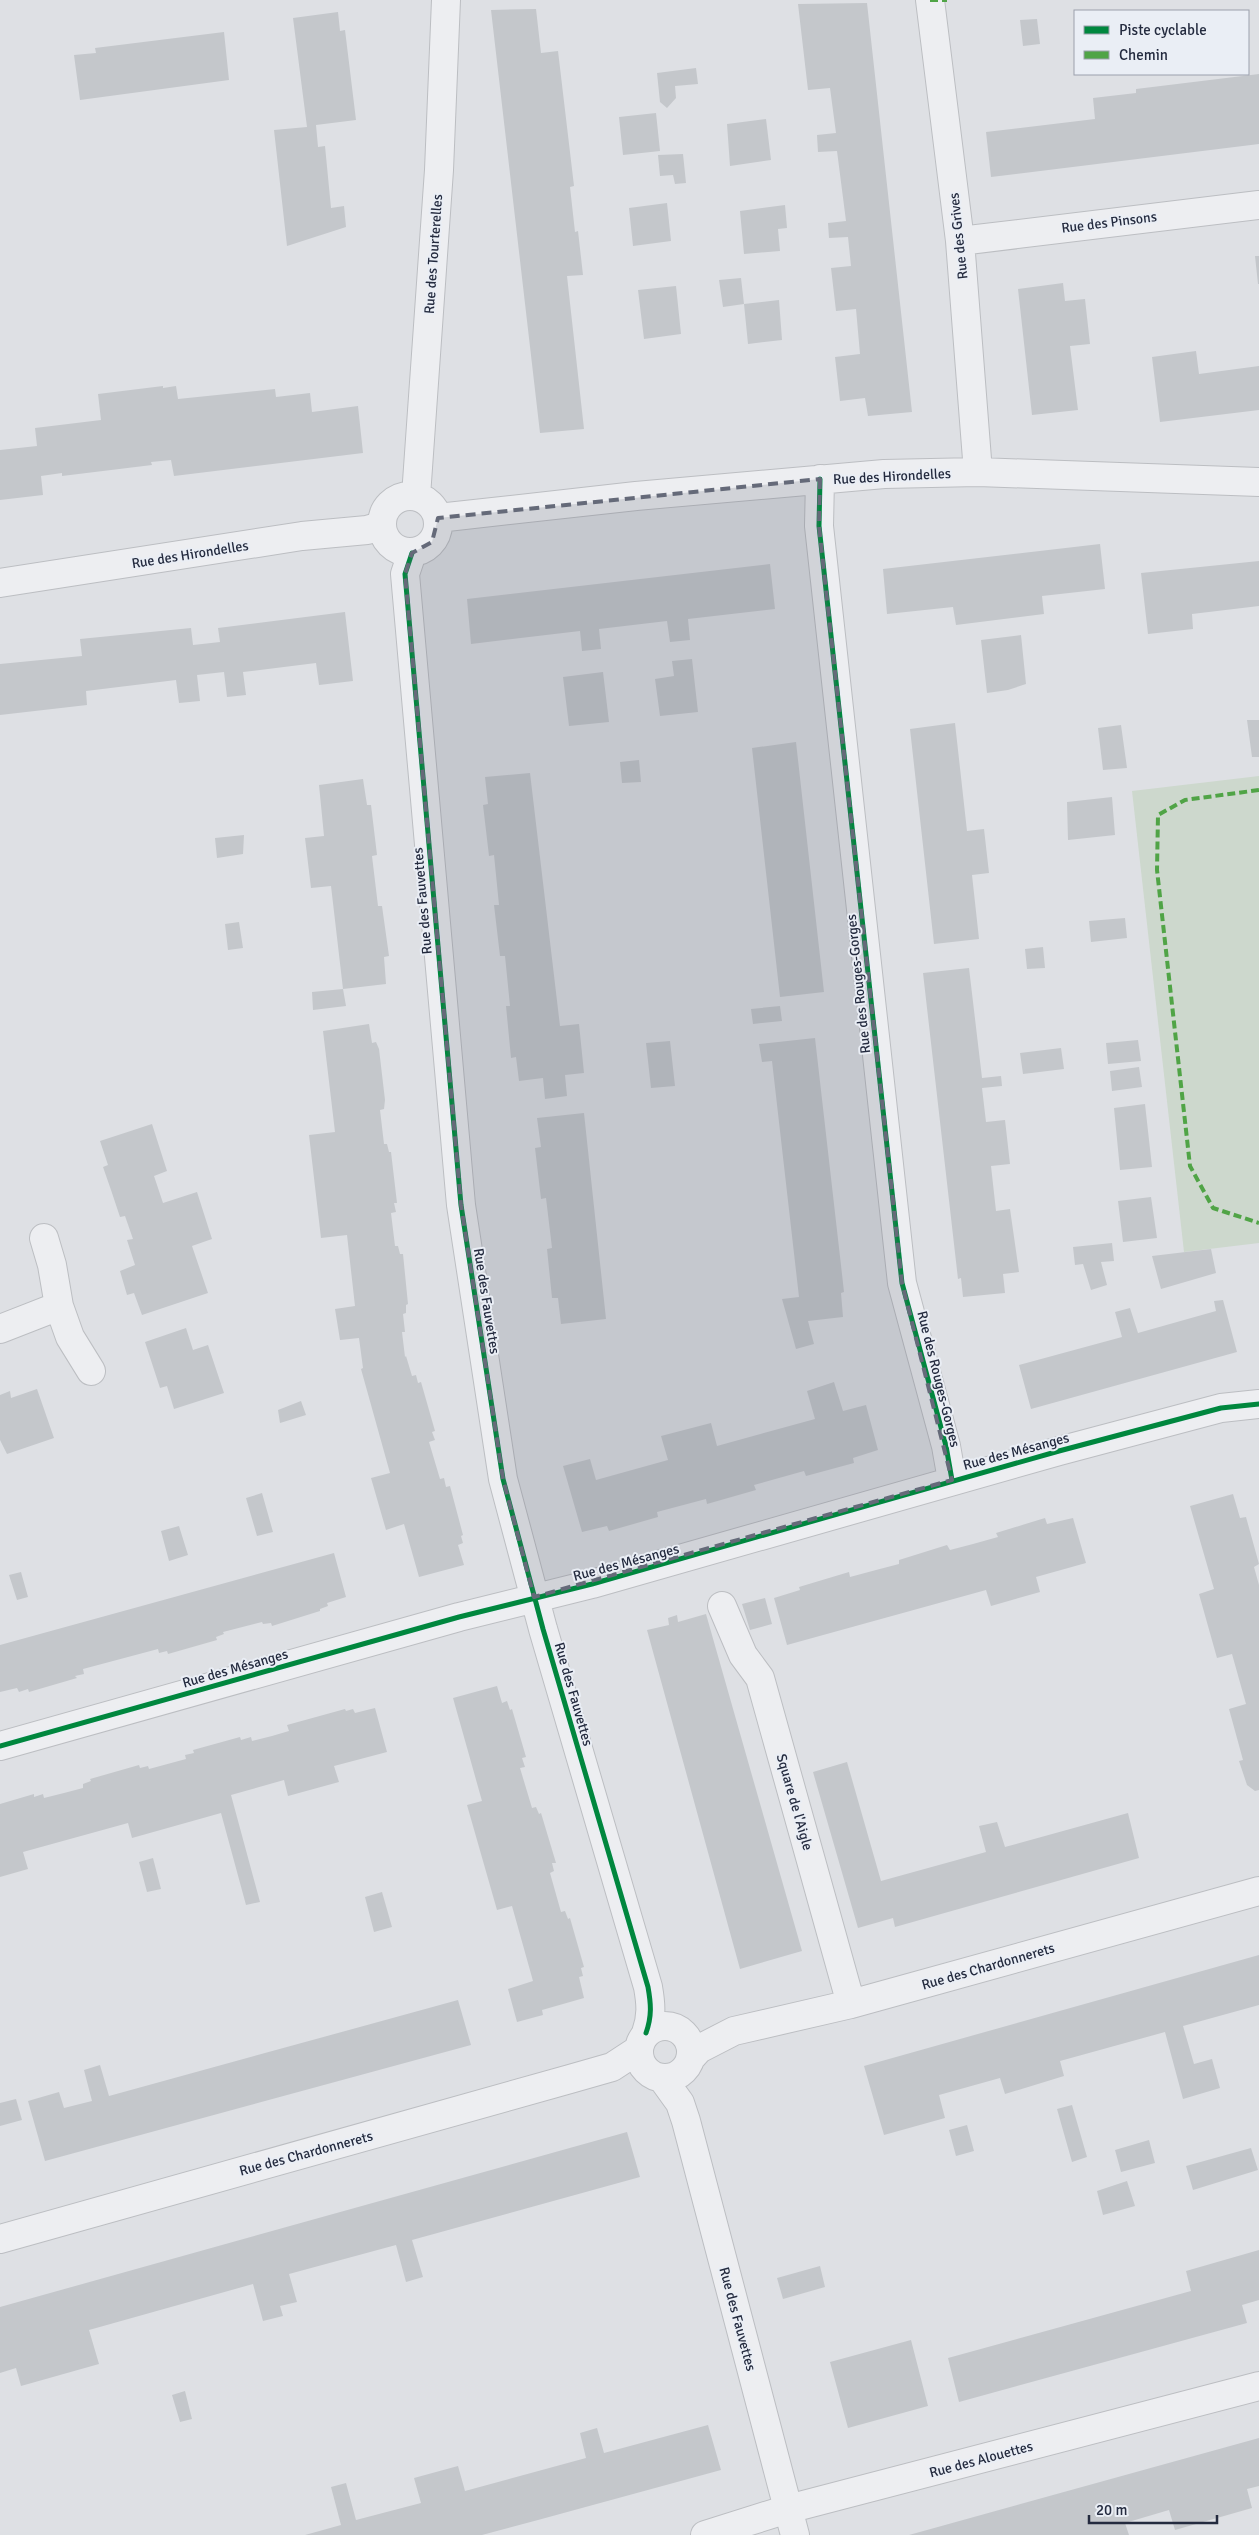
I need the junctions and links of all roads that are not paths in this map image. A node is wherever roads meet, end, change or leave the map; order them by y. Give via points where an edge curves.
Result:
1 (930, 0) edge
2 (446, 6) edge
3 (1259, 205) edge
4 (960, 241) junction
5 (978, 472) junction
6 (820, 479) junction
7 (1259, 482) edge
8 (416, 496) junction
9 (438, 518) junction
10 (381, 526) junction
11 (412, 553) junction
12 (0, 583) edge
13 (44, 1238) dead end
14 (59, 1306) junction
15 (0, 1329) edge
16 (90, 1371) dead end
17 (1259, 1404) edge
18 (952, 1480) junction
19 (534, 1597) junction
20 (722, 1606) dead end
21 (0, 1746) edge
22 (1259, 1891) edge
23 (851, 2004) junction
24 (666, 2053) junction
25 (0, 2240) edge
26 (1259, 2386) edge
27 (788, 2509) junction
28 (705, 2535) edge
29 (795, 2535) edge

1 - 4 street, Rue des Grives
2 - 8 street, Rue des Tourterelles via 439,170
3 - 4 street, Rue des Pinsons
4 - 5 street, Rue des Grives
5 - 6 street, Rue des Hirondelles
5 - 7 street, Rue des Hirondelles
6 - 9 street, Rue des Hirondelles
6 - 18 street, Rue des Rouges-Gorges via 820,536 902,1283
8 - 9 street via 430,504
8 - 10 street via 403,496 391,502 383,513
9 - 11 street via 438,531 432,542
10 - 11 street via 391,546 401,552
10 - 12 street, Rue des Hirondelles
11 - 19 street, Rue des Fauvettes via 405,574 461,1205 503,1479
13 - 14 street
14 - 15 street
14 - 16 street via 70,1337
17 - 18 street, Rue des Mésanges via 1212,1410
18 - 19 street, Rue des Mésanges via 592,1584
19 - 21 street, Rue des Mésanges
19 - 24 street, Rue des Fauvettes via 652,2004 651,2020
20 - 23 street, Square de l'Aigle via 743,1655 760,1678
22 - 23 street, Rue des Chardonnerets
23 - 24 street, Rue des Chardonnerets via 734,2031 699,2049
24 - 25 street, Rue des Chardonnerets
24 - 27 street, Rue des Fauvettes
26 - 27 street, Rue des Alouettes
27 - 28 street, Rue des Alouettes
27 - 29 street, Rue des Fauvettes

